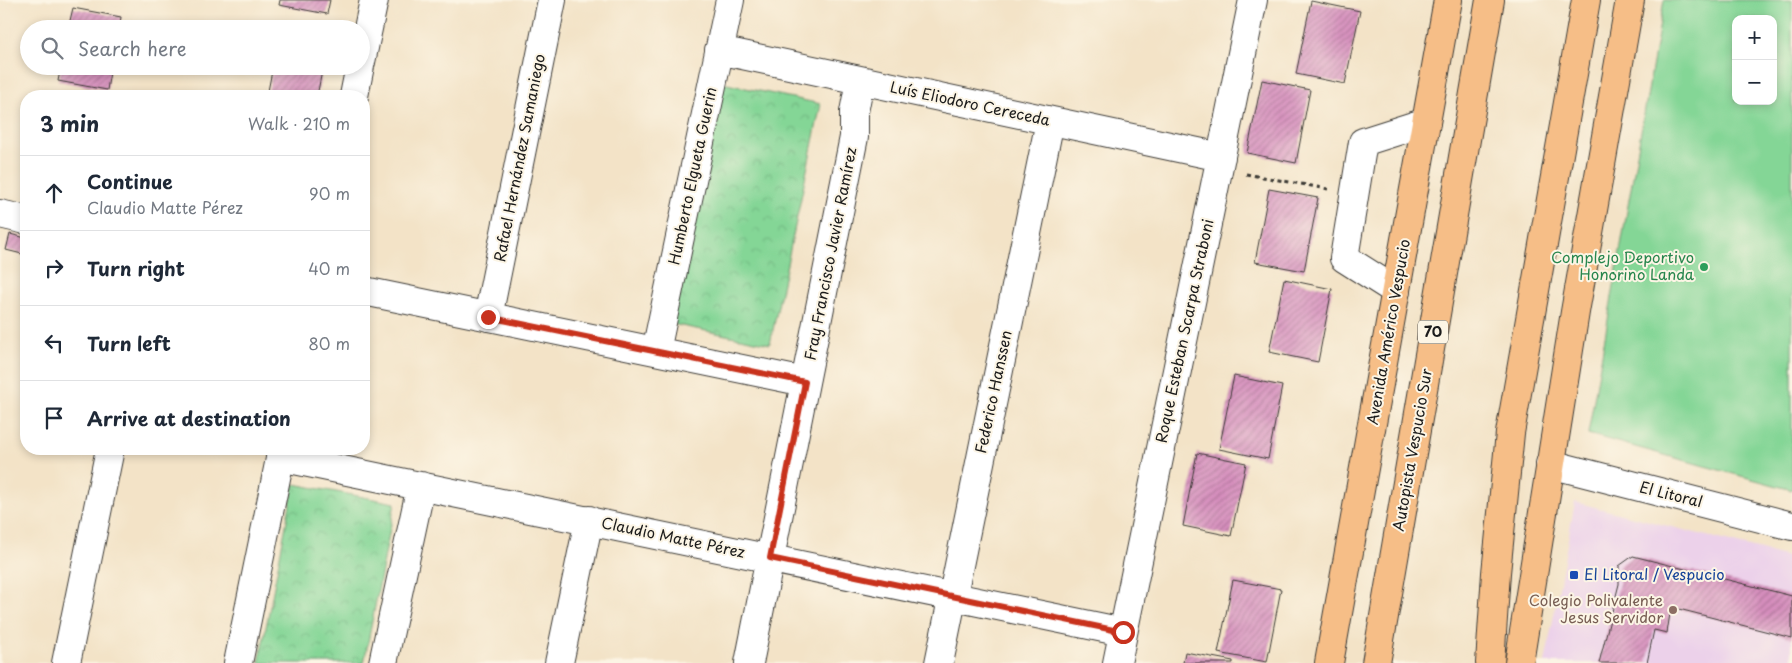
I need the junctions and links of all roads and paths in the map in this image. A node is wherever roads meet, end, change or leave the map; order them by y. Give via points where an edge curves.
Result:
1 (374, 0) edge
2 (552, 0) edge
3 (730, 0) edge
4 (1253, 0) edge
5 (1448, 0) edge
6 (1490, 0) edge
7 (1586, 0) edge
8 (1630, 0) edge
9 (370, 20) edge
10 (720, 50) junction
11 (358, 75) edge
12 (860, 81) junction
13 (355, 90) edge
14 (1050, 121) junction
15 (1426, 122) junction
16 (1219, 163) junction
17 (1354, 194) junction
18 (0, 214) edge
19 (20, 219) edge
20 (1396, 291) junction
21 (370, 292) edge
22 (488, 317) junction
23 (656, 351) junction
24 (805, 382) junction
25 (109, 455) edge
26 (281, 455) edge
27 (289, 455) edge
28 (1550, 464) junction
29 (421, 486) junction
30 (589, 520) junction
31 (1792, 526) edge
32 (770, 558) junction
33 (952, 596) junction
34 (1123, 632) junction
35 (66, 663) edge
36 (238, 663) edge
37 (383, 663) edge
38 (559, 663) edge
39 (749, 663) edge
40 (939, 663) edge
41 (1117, 663) edge
42 (1329, 663) edge
43 (1376, 663) edge
44 (1490, 663) edge
45 (1519, 663) edge

1 - 9 street
2 - 22 street, Rafael Hernández Samaniego
3 - 10 street, Humberto Elgueta Guerin
4 - 16 street, Roque Esteban Scarpa Straboni
5 - 15 main road, Avenida Américo Vespucio
6 - 43 main road, Autopista Vespucio Sur / 70
7 - 44 main road via 1510,433
8 - 28 main road
10 - 12 street, Luís Eliodoro Cereceda
10 - 23 street, Humberto Elgueta Guerin
11 - 13 street
12 - 14 street, Luís Eliodoro Cereceda
12 - 24 street, Fray Francisco Javier Ramírez via 854,112 854,138
14 - 16 street, Luís Eliodoro Cereceda
14 - 33 street, Federico Hanssen
15 - 17 street via 1363,142
15 - 20 main road, Avenida Américo Vespucio
16 - 17 path
16 - 34 street, Roque Esteban Scarpa Straboni
17 - 20 street via 1344,258
18 - 19 street
20 - 42 main road, Avenida Américo Vespucio
21 - 22 street
22 - 23 street
23 - 24 street
24 - 32 street, Fray Francisco Javier Ramírez
25 - 35 street
26 - 36 street
27 - 29 street, Claudio Matte Pérez
28 - 31 street, El Litoral
28 - 45 main road
29 - 30 street, Claudio Matte Pérez
29 - 37 street
30 - 32 street, Claudio Matte Pérez
30 - 38 street
32 - 33 street, Claudio Matte Pérez
32 - 39 street, Fray Francisco Javier Ramírez
33 - 34 street, Claudio Matte Pérez
33 - 40 street, Federico Hanssen
34 - 41 street, Roque Esteban Scarpa Straboni

